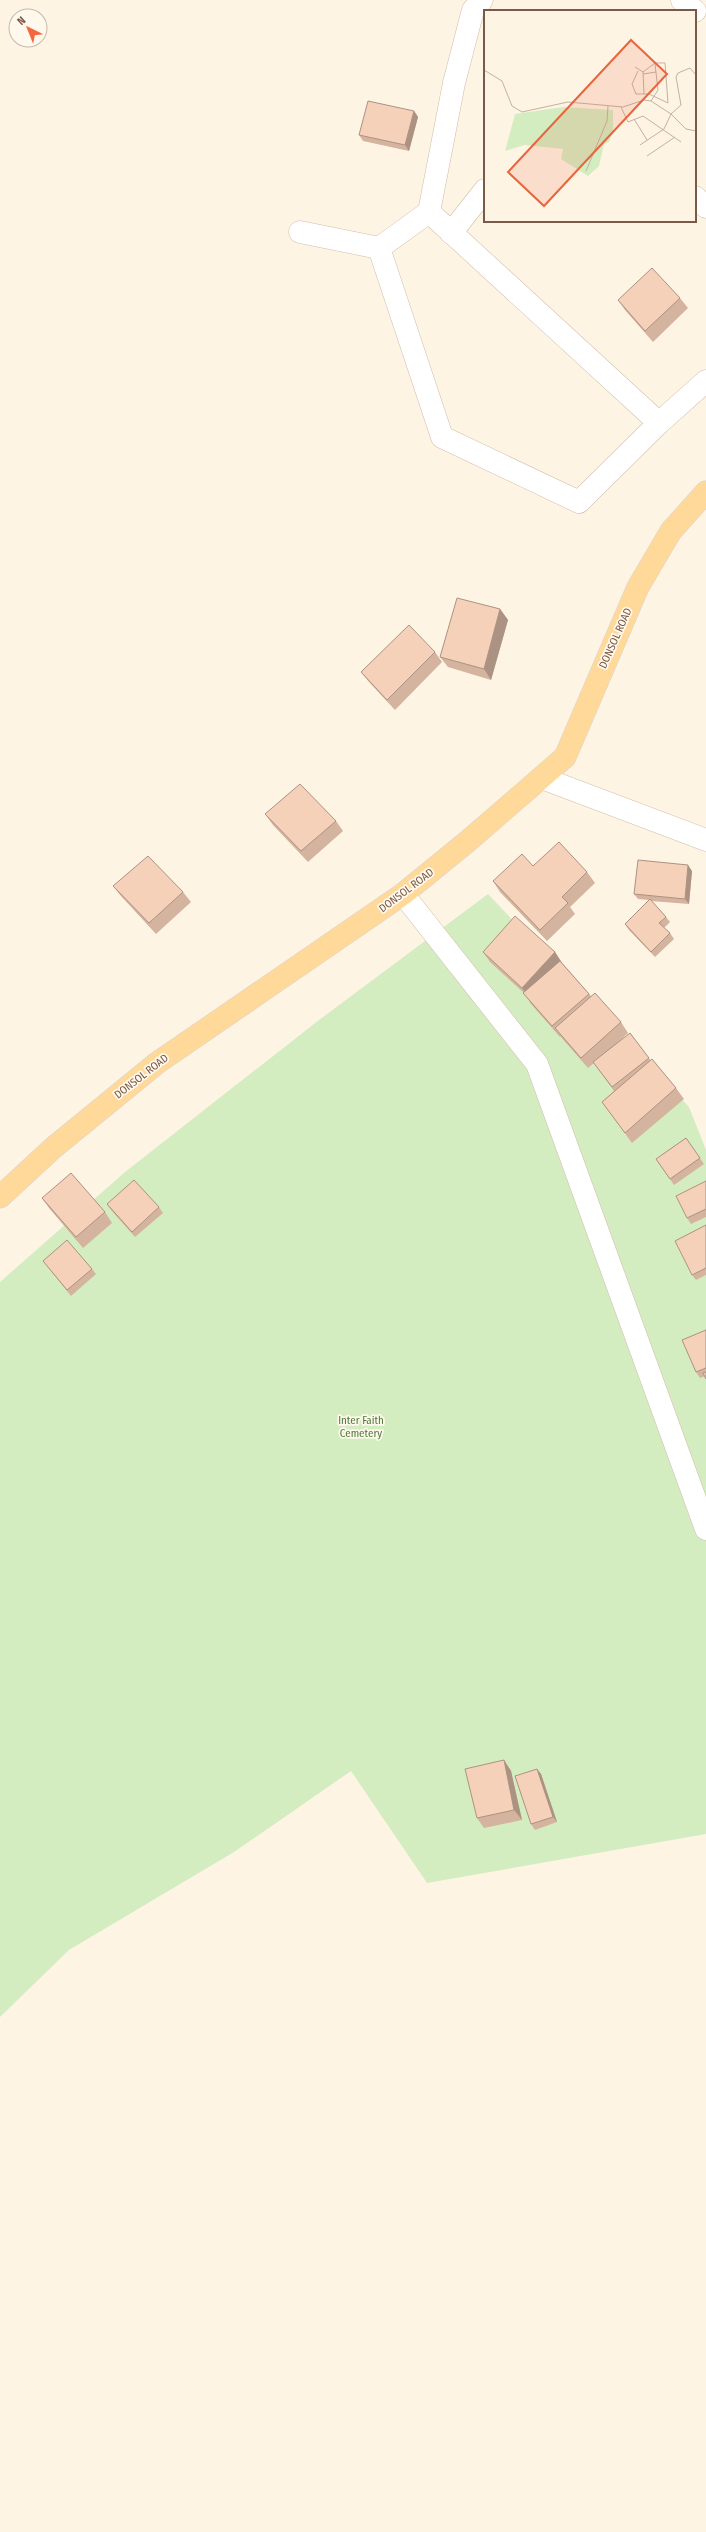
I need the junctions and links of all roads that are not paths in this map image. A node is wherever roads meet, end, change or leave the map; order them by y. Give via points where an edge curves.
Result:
1 (682, 0) edge
2 (480, 10) edge
3 (694, 10) edge
4 (696, 12) edge
5 (706, 21) edge
6 (484, 191) edge
7 (696, 198) edge
8 (706, 207) edge
9 (430, 212) junction
10 (300, 232) dead end
11 (451, 232) junction
12 (379, 248) junction
13 (706, 382) edge
14 (659, 423) junction
15 (706, 492) edge
16 (542, 778) junction
17 (706, 840) edge
18 (404, 894) junction
19 (0, 1197) edge
20 (706, 1529) edge

1 - 3 street
2 - 9 street via 454,83
4 - 5 street
6 - 11 street
7 - 8 street
9 - 11 street
9 - 12 street
10 - 12 street
11 - 14 street
12 - 14 street via 442,437 579,502
13 - 14 street
15 - 16 main road, DONSOL ROAD via 671,531 638,587 565,757
16 - 17 street
16 - 18 main road, DONSOL ROAD
18 - 19 main road, DONSOL ROAD via 156,1063 53,1148
18 - 20 street via 537,1064

